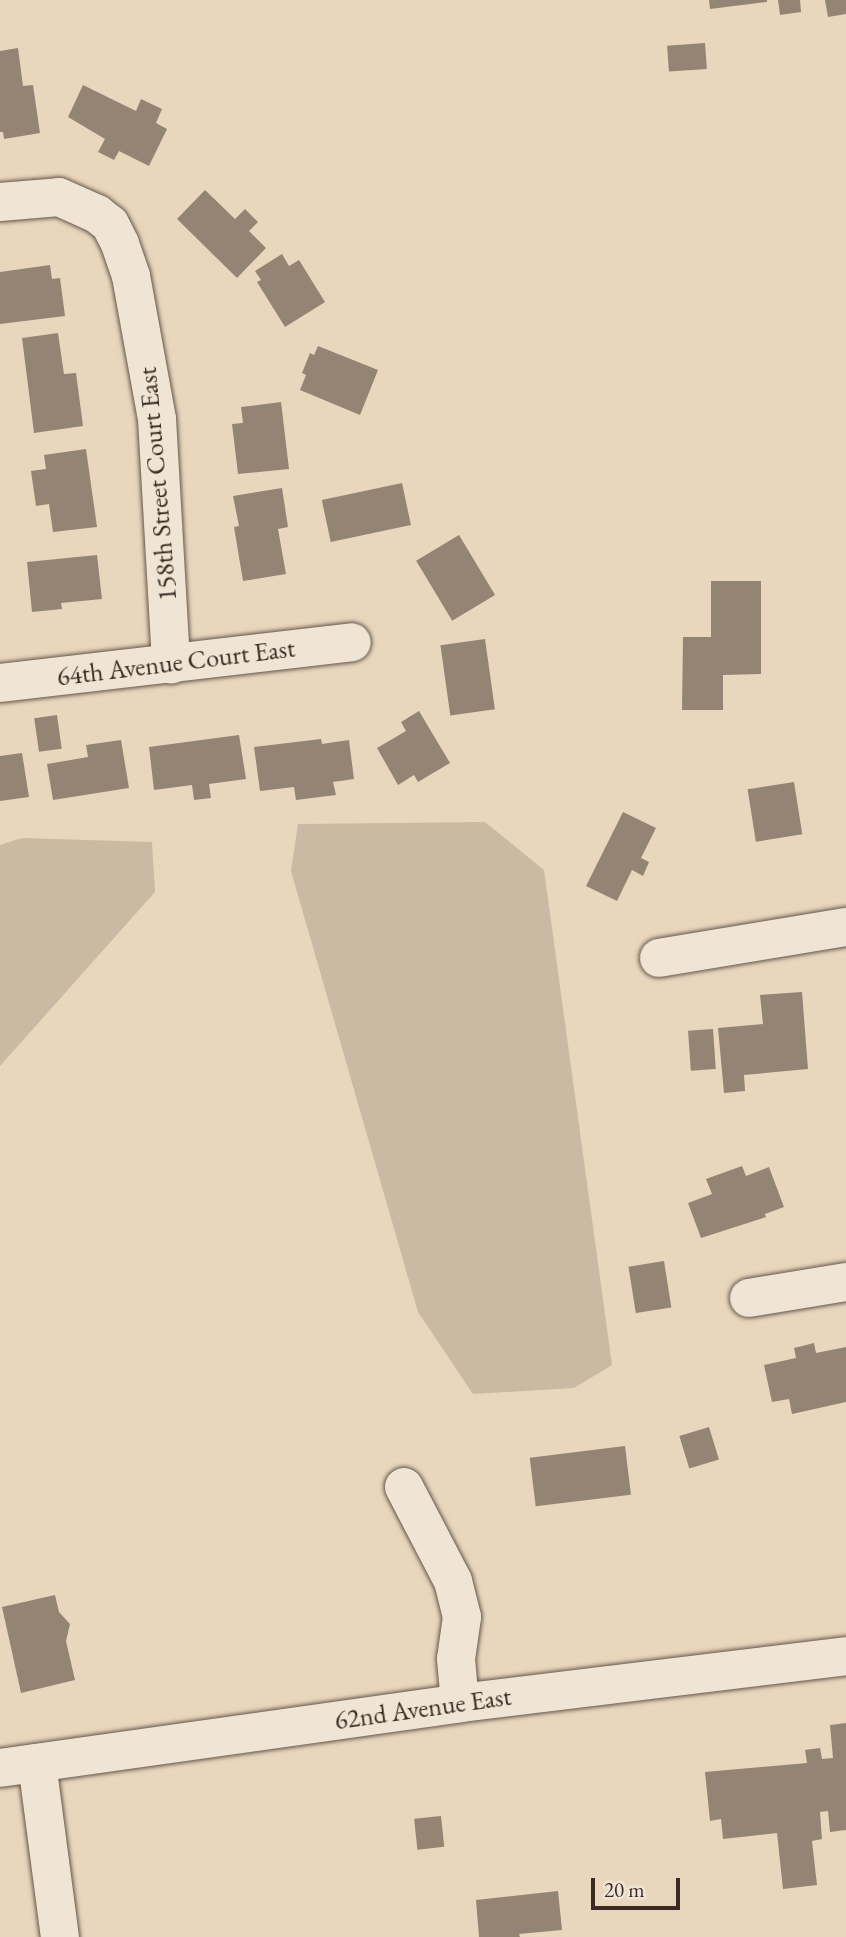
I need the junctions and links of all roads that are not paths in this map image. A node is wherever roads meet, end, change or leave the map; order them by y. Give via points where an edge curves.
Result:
1 (0, 202) edge
2 (352, 642) dead end
3 (171, 665) junction
4 (0, 683) edge
5 (846, 927) edge
6 (659, 958) dead end
7 (846, 1282) edge
8 (749, 1298) dead end
9 (404, 1487) dead end
10 (846, 1656) edge
11 (460, 1703) junction
12 (18, 1765) edge
13 (60, 1937) edge

1 - 3 street, 158th Street Court East via 59,197 80,204 110,224 131,276 157,419
2 - 3 street, 64th Avenue Court East
3 - 4 street, 64th Avenue Court East
5 - 6 street
7 - 8 street
9 - 11 street via 453,1581 462,1617 456,1659
10 - 11 street, 62nd Avenue East
11 - 12 street, 62nd Avenue East
12 - 13 street

